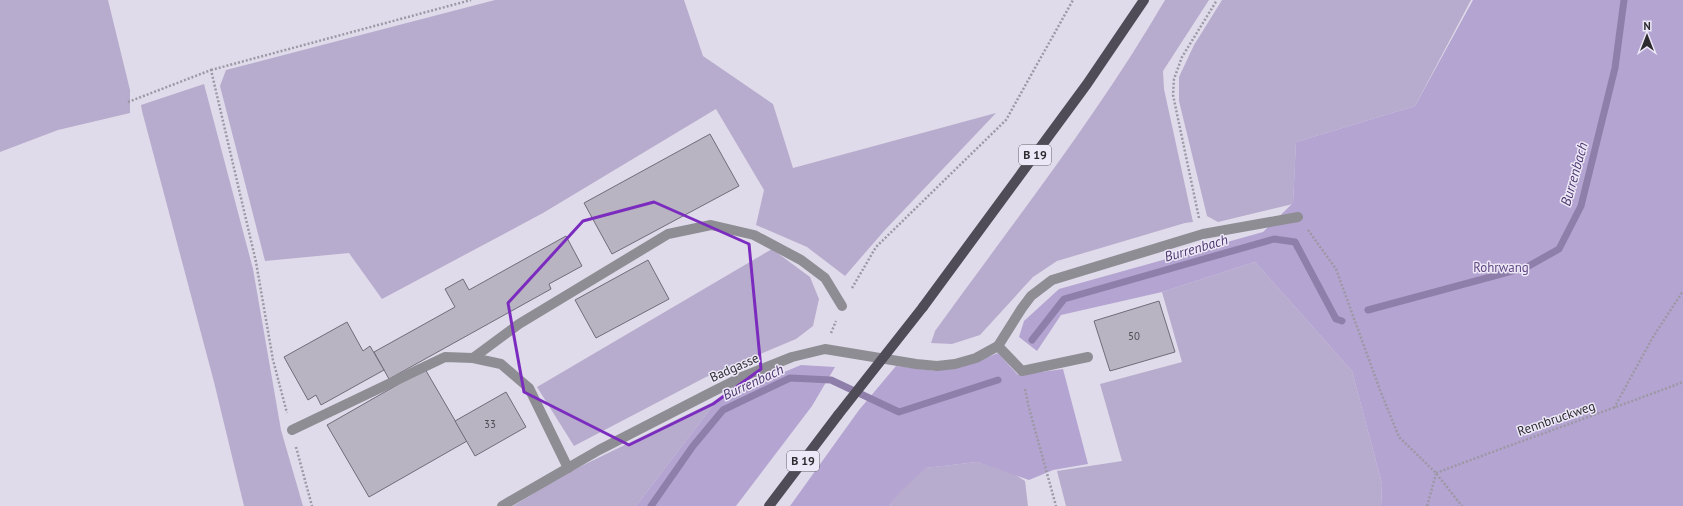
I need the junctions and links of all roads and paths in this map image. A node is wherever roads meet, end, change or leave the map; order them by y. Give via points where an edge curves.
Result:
1 (471, 0) edge
2 (1073, 0) edge
3 (1144, 0) edge
4 (1217, 0) edge
5 (211, 70) junction
6 (128, 102) dead end
7 (1298, 217) joint
8 (1203, 234) junction
9 (1683, 291) edge
10 (842, 306) junction
11 (998, 346) junction
12 (825, 348) junction
13 (1088, 357) dead end
14 (473, 358) junction
15 (1022, 371) junction
16 (1683, 382) edge
17 (1614, 408) junction
18 (292, 430) junction
19 (568, 468) junction
20 (1436, 473) junction
21 (312, 506) edge
22 (502, 506) edge
23 (769, 506) edge
24 (1056, 506) edge
25 (1427, 506) edge
26 (1462, 506) edge

1 - 5 path
2 - 10 path via 1006,120 876,247
3 - 23 main road, B 19, bridge via 1087,84 923,307
4 - 8 path via 1182,57 1174,79 1173,95
5 - 6 path
5 - 18 path via 256,262 273,360
7 - 8 lane
7 - 20 path via 1336,269 1399,437
8 - 11 lane via 1052,280 1031,296
9 - 17 path via 1653,337
10 - 12 path
10 - 14 lane via 825,278 800,260 754,235 711,225 668,234 519,324
11 - 12 lane, Badgasse via 976,358 937,366
11 - 15 lane
12 - 19 lane, Badgasse via 792,357 742,377
13 - 15 lane
14 - 18 lane via 445,357
14 - 19 lane via 501,364 528,388
15 - 24 path via 1029,408
16 - 17 path, Rennbruckweg
17 - 20 path, Rennbruckweg
18 - 21 path
19 - 22 lane, Badgasse
20 - 25 path
20 - 26 path

